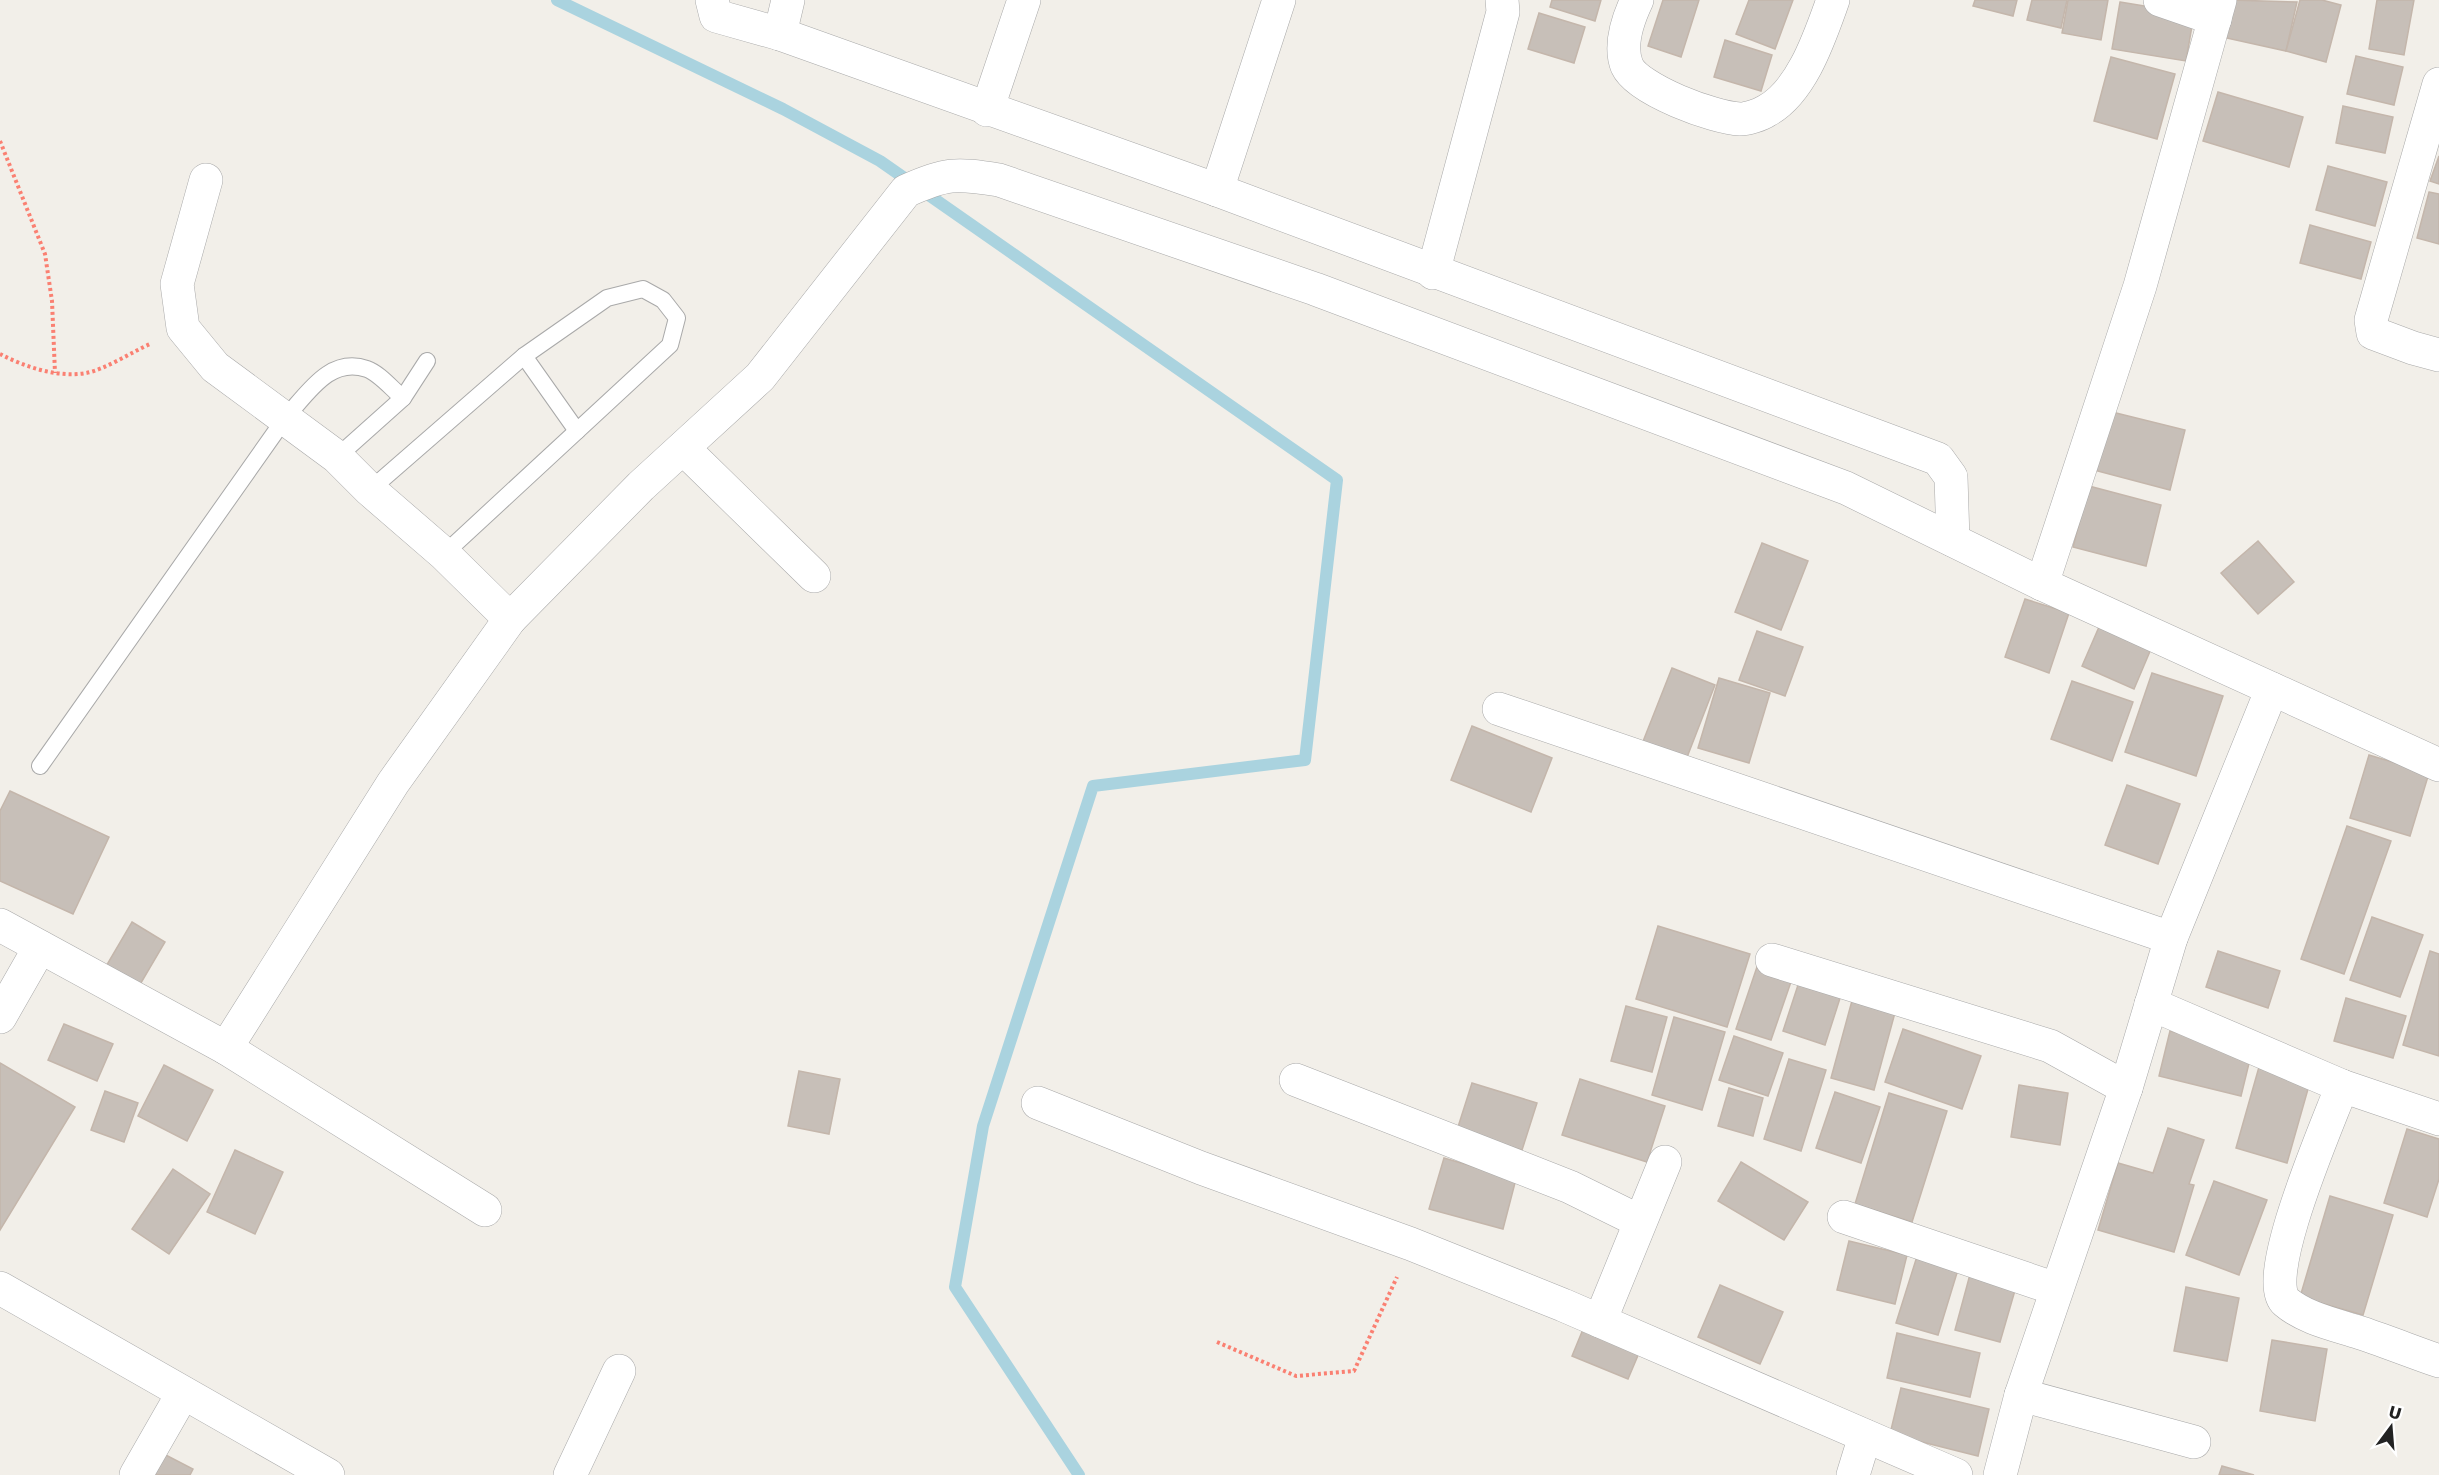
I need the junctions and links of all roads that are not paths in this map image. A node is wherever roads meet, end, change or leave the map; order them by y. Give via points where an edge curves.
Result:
1 (712, 0) edge
2 (788, 0) edge
3 (1024, 0) edge
4 (1279, 0) edge
5 (1502, 0) edge
6 (1637, 0) edge
7 (1833, 0) edge
8 (2160, 0) edge
9 (2218, 9) edge
10 (780, 34) junction
11 (2439, 84) edge
12 (987, 110) junction
13 (207, 180) dead end
14 (1217, 190) junction
15 (1433, 273) junction
16 (2439, 355) edge
17 (524, 356) junction
18 (428, 361) dead end
19 (403, 398) junction
20 (286, 417) junction
21 (577, 431) junction
22 (683, 448) junction
23 (337, 457) junction
24 (370, 490) junction
25 (1953, 540) junction
26 (444, 554) junction
27 (814, 576) dead end
28 (2042, 584) junction
29 (510, 619) junction
30 (2272, 689) junction
31 (1499, 710) dead end
32 (2439, 765) edge
33 (40, 766) dead end
34 (0, 925) edge
35 (2171, 938) junction
36 (40, 947) junction
37 (1772, 960) dead end
38 (2151, 1004) junction
39 (0, 1017) edge
40 (226, 1048) junction
41 (1296, 1080) dead end
42 (2342, 1086) junction
43 (2126, 1088) junction
44 (1038, 1103) dead end
45 (2439, 1119) edge
46 (1665, 1162) dead end
47 (485, 1210) dead end
48 (1844, 1217) dead end
49 (1639, 1221) junction
50 (0, 1288) edge
51 (2056, 1289) junction
52 (1600, 1321) junction
53 (2439, 1361) edge
54 (619, 1371) dead end
55 (183, 1393) junction
56 (2021, 1395) junction
57 (1864, 1436) junction
58 (2194, 1442) dead end
59 (136, 1475) edge
60 (328, 1475) edge
61 (570, 1475) edge
62 (1852, 1475) edge
63 (1956, 1475) edge
64 (2000, 1475) edge

1 - 10 street via 716,16
2 - 10 street
3 - 12 street
4 - 14 street
5 - 15 street via 1503,12
6 - 7 street via 1630,14 1624,47 1628,66 1640,83 1712,114 1742,119 1767,111 1789,91 1814,52
8 - 9 street
9 - 28 street via 2140,286
10 - 12 street
11 - 16 street via 2371,320 2373,333
12 - 14 street
13 - 20 street via 177,284 183,328 214,367
14 - 15 street
15 - 25 street via 1507,297 1938,459 1951,477
17 - 21 lane
17 - 21 lane via 607,298 643,289 663,300 677,318 670,345
17 - 24 lane
18 - 19 lane
19 - 20 lane via 369,369 345,366 329,371
19 - 23 lane
20 - 23 street
20 - 33 lane
21 - 26 lane
22 - 25 street via 760,377 906,191 940,176 967,175 999,180 1315,289 1846,488
22 - 27 street
22 - 29 street
23 - 24 street
24 - 26 street
25 - 28 street
26 - 29 street
28 - 30 street
29 - 40 street via 393,783
30 - 32 street
30 - 35 street
31 - 35 street
34 - 36 street
35 - 38 street
36 - 39 street
36 - 40 street
37 - 43 street via 2050,1046
38 - 42 street
38 - 43 street
40 - 47 street
41 - 49 street via 1570,1187
42 - 45 street
42 - 53 street via 2287,1234 2279,1292 2284,1301 2305,1314
43 - 51 street
44 - 52 street via 1212,1172 1411,1244
46 - 49 street
48 - 51 street
49 - 52 street
50 - 55 street
51 - 56 street
52 - 57 street
54 - 61 street
55 - 59 street
55 - 60 street
56 - 58 street
56 - 64 street
57 - 62 street
57 - 63 street

